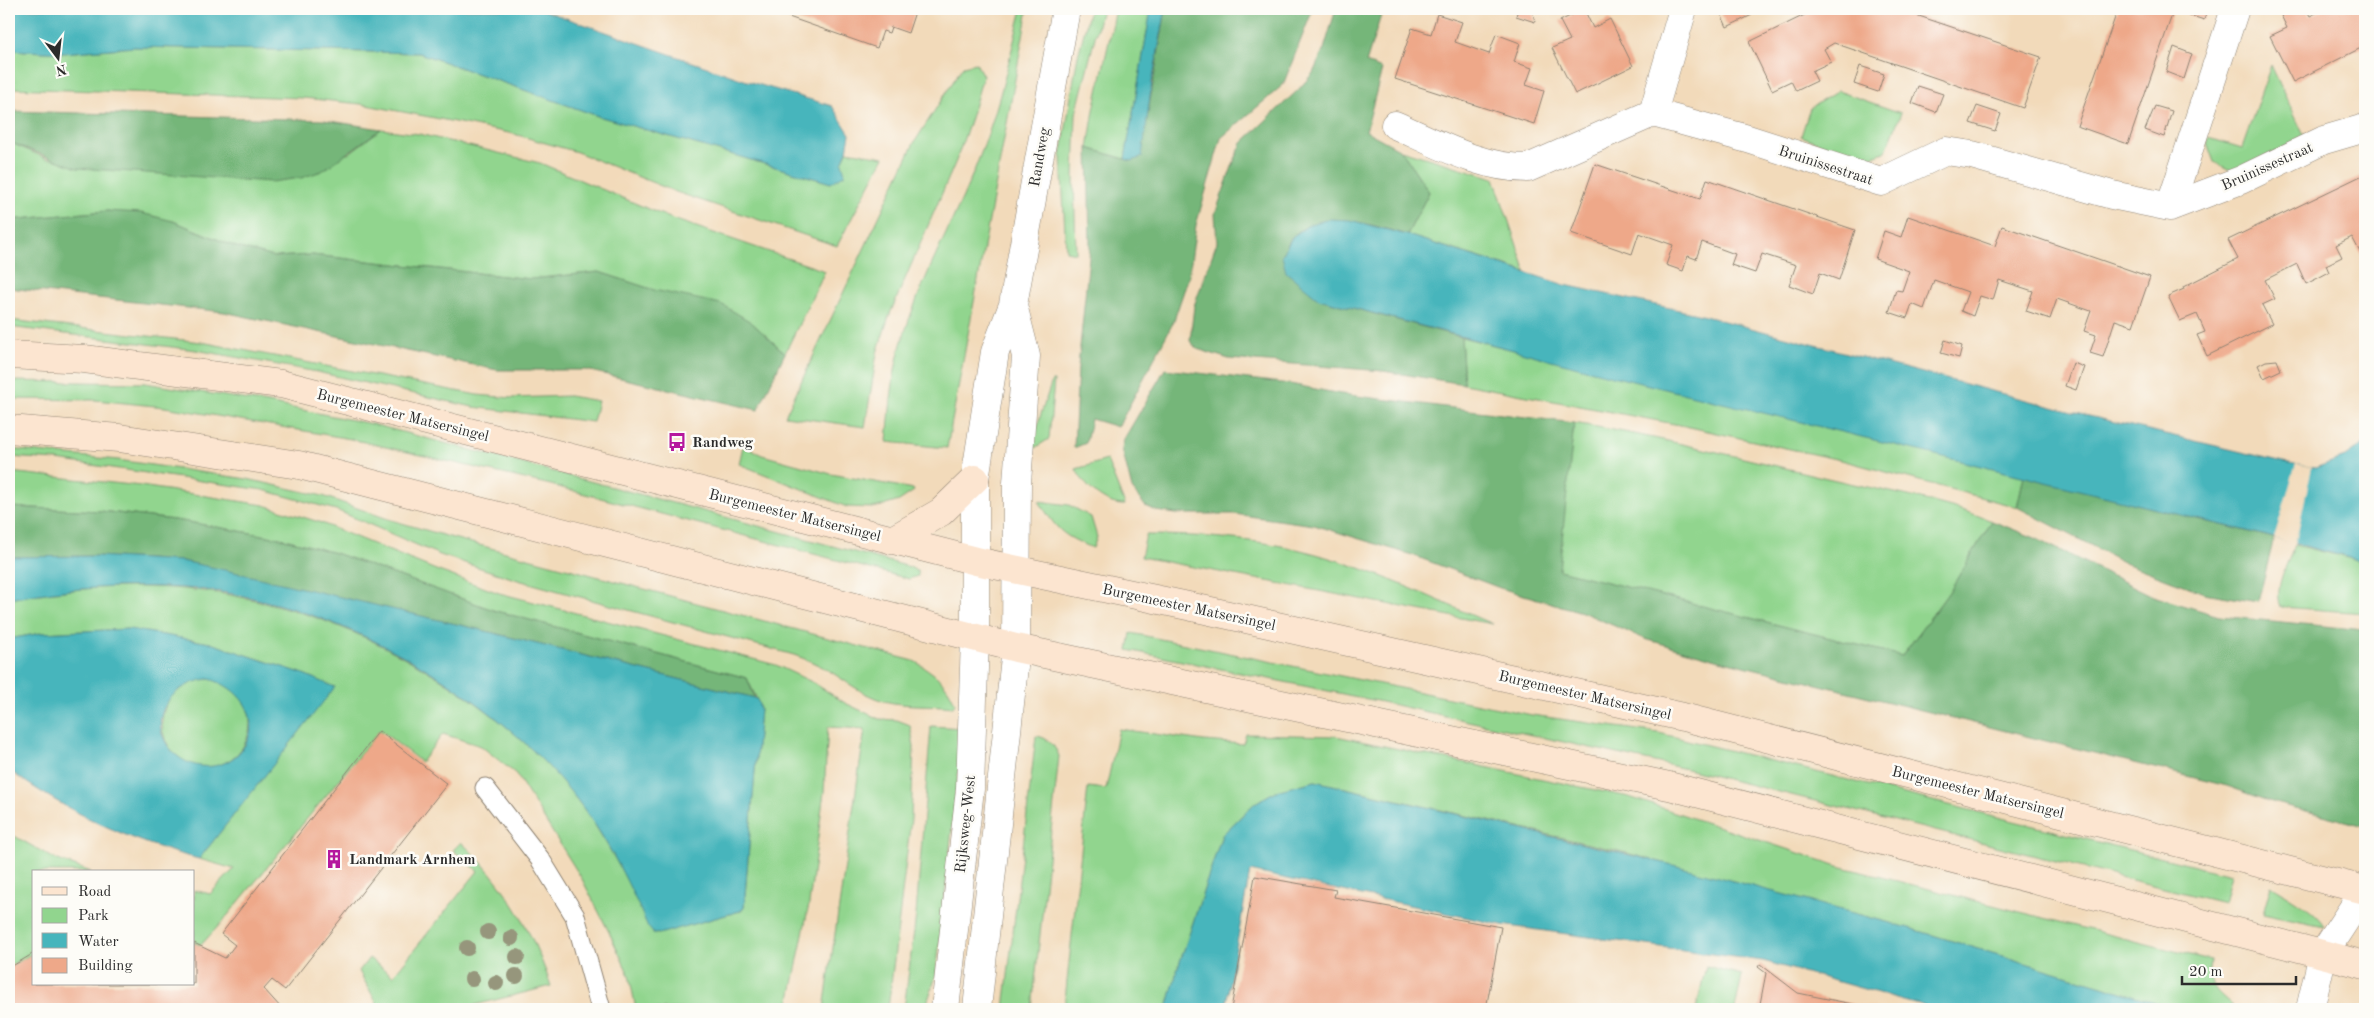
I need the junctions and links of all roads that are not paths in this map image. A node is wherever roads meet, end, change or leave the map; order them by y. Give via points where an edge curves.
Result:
1 (1066, 9) edge
2 (1683, 9) edge
3 (2235, 9) edge
4 (1653, 113) junction
5 (1395, 125) dead end
6 (2365, 128) edge
7 (2170, 207) junction
8 (1013, 304) junction
9 (9, 355) edge
10 (9, 429) edge
11 (975, 480) junction
12 (892, 540) junction
13 (976, 561) junction
14 (1017, 570) junction
15 (975, 638) junction
16 (1016, 648) junction
17 (485, 788) dead end
18 (2365, 890) edge
19 (2323, 954) junction
20 (2365, 965) edge
21 (599, 1009) edge
22 (945, 1009) edge
23 (977, 1009) edge
24 (2310, 1009) edge

1 - 8 street, Randweg
2 - 4 street
3 - 7 street
4 - 5 street via 1528,168 1506,168 1475,160
4 - 7 street, Bruinissestraat via 1748,139 1881,182 1946,150 2112,195
6 - 7 street, Bruinissestraat via 2324,140 2242,180
8 - 11 street, Randweg via 996,352
8 - 14 street, Randweg via 1026,356 1017,483
9 - 12 main road, Burgemeester Matsersingel via 84,358 281,384
10 - 15 main road via 119,438 300,465
11 - 12 main road via 941,512
11 - 13 street, Randweg
12 - 13 main road, Burgemeester Matsersingel
13 - 14 main road, Burgemeester Matsersingel
13 - 15 street, Rijksweg-West
14 - 16 street, Randweg
14 - 18 main road, Burgemeester Matsersingel via 1683,717
15 - 16 main road
15 - 22 street, Rijksweg-West via 970,789
16 - 19 main road via 1669,786
16 - 23 street
17 - 21 lane via 540,859 575,916
18 - 19 street
19 - 20 main road
19 - 24 street

